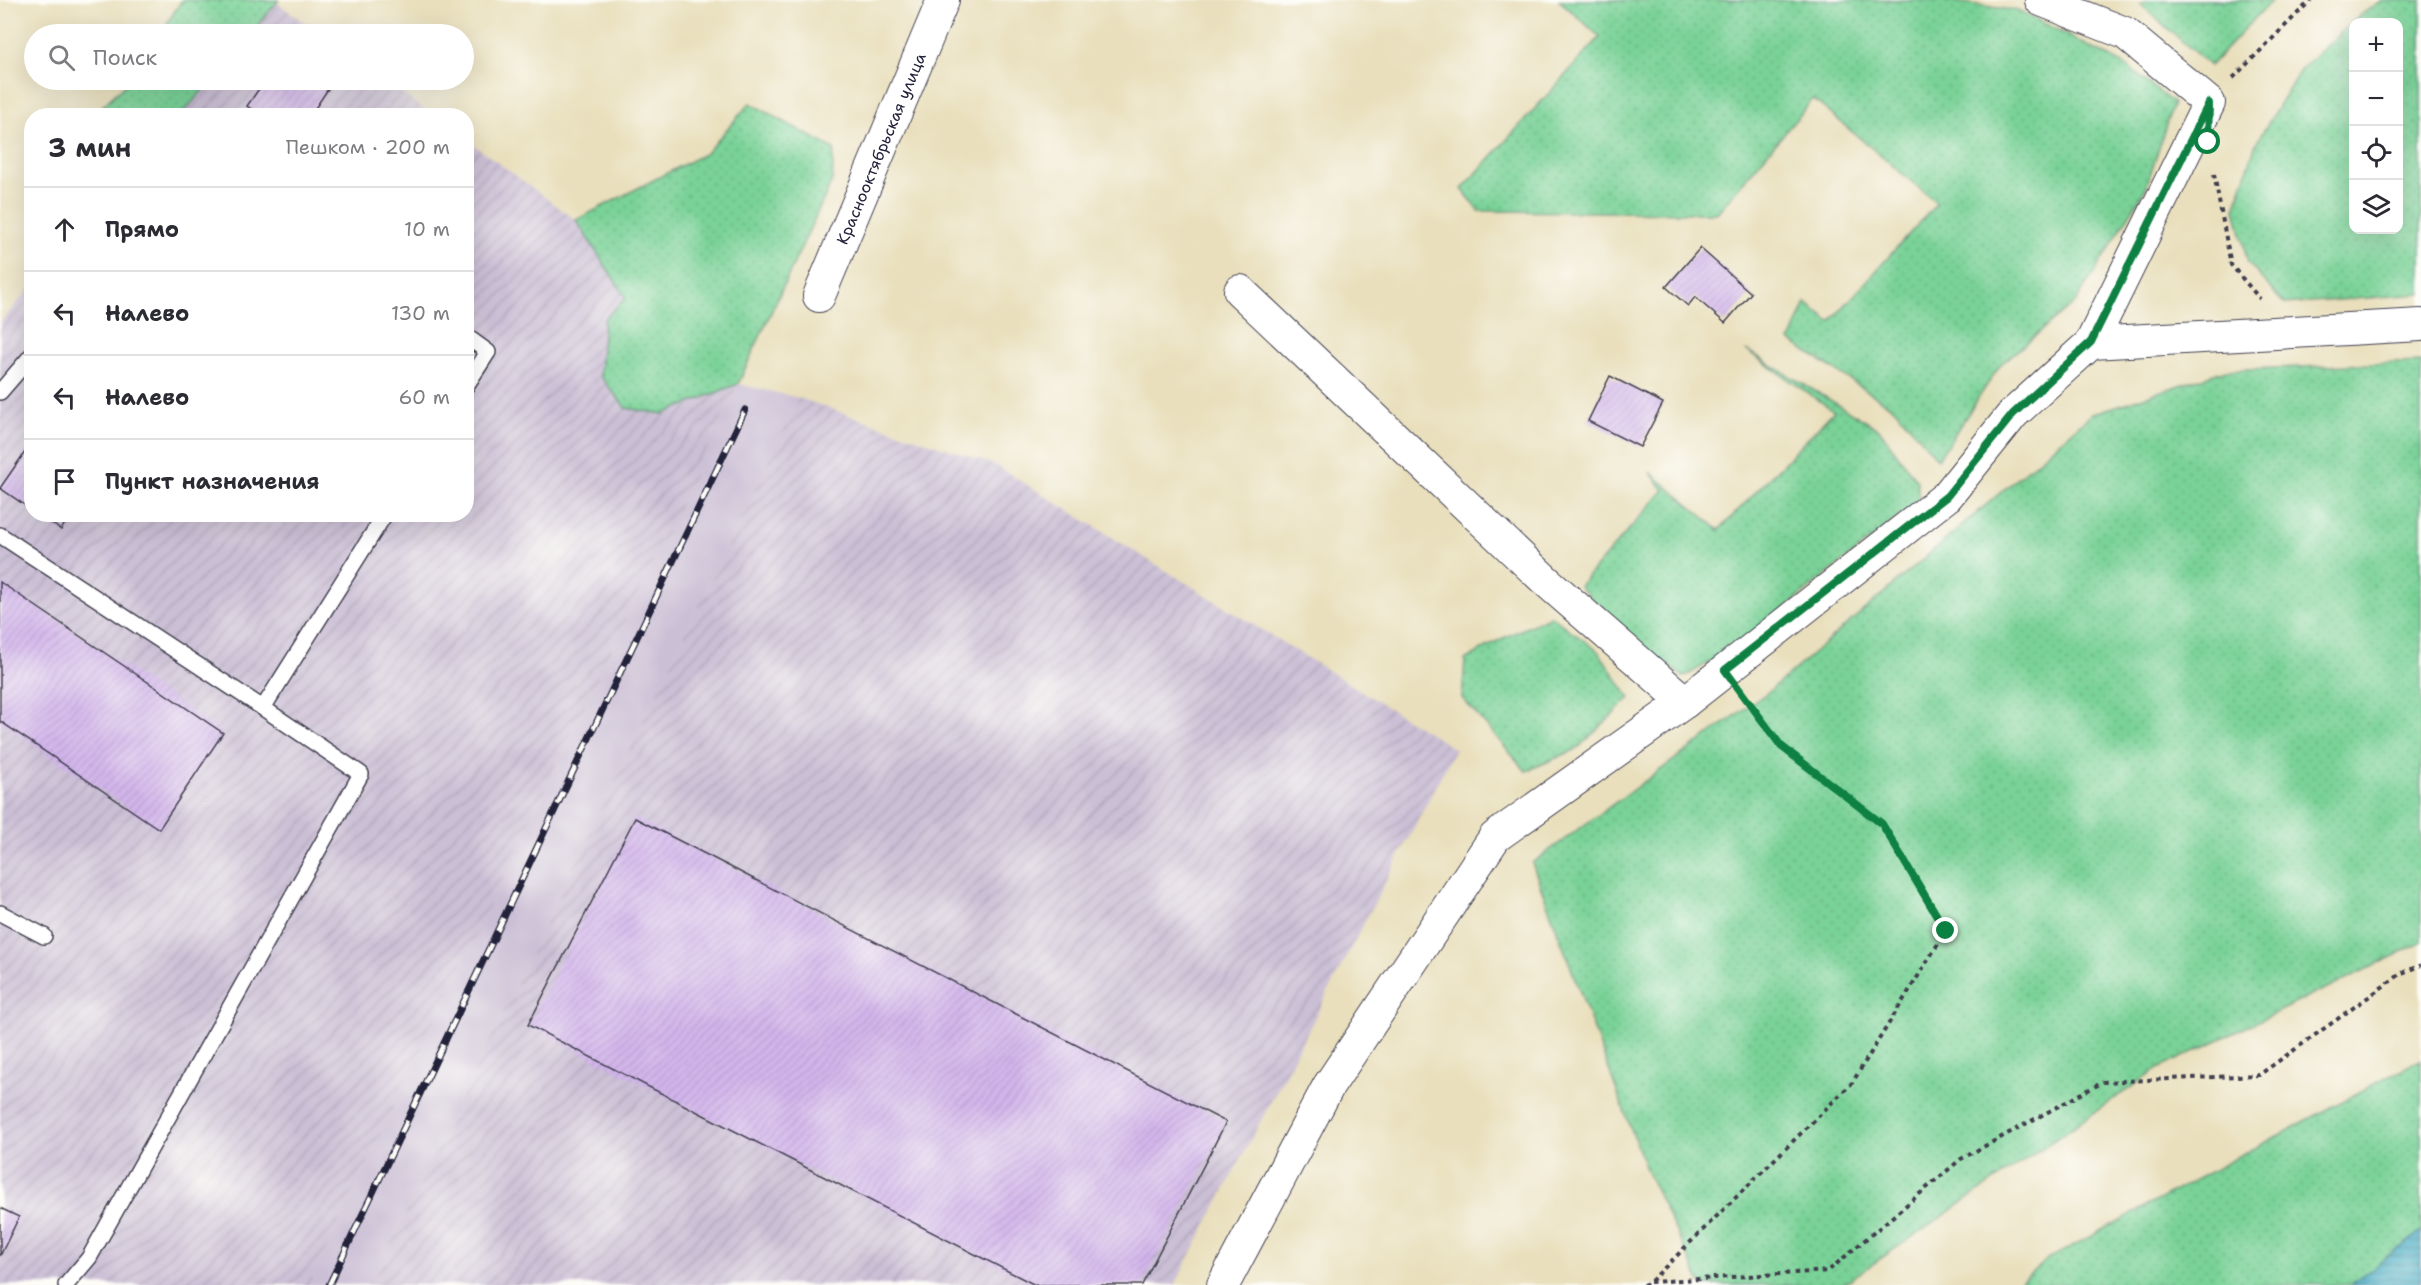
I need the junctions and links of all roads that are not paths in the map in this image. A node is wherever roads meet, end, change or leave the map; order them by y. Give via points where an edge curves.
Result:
1 (943, 0) edge
2 (2041, 0) edge
3 (1240, 291) dead end
4 (819, 296) dead end
5 (2421, 325) edge
6 (474, 341) edge
7 (2091, 342) junction
8 (24, 364) edge
9 (474, 373) edge
10 (0, 392) edge
11 (380, 522) edge
12 (0, 535) edge
13 (1685, 702) junction
14 (263, 708) junction
15 (0, 913) edge
16 (44, 936) dead end
17 (66, 1285) edge
18 (1223, 1285) edge

1 - 4 street, Краснооктябрьская улица
2 - 7 street via 2125,33 2209,103
3 - 13 street via 1545,580
5 - 7 street
6 - 9 lane via 488,351
7 - 13 street via 2013,414 1947,496
8 - 10 lane
11 - 14 lane
12 - 14 lane
13 - 18 street via 1495,837 1328,1087
14 - 17 lane via 361,774 89,1258
15 - 16 lane

